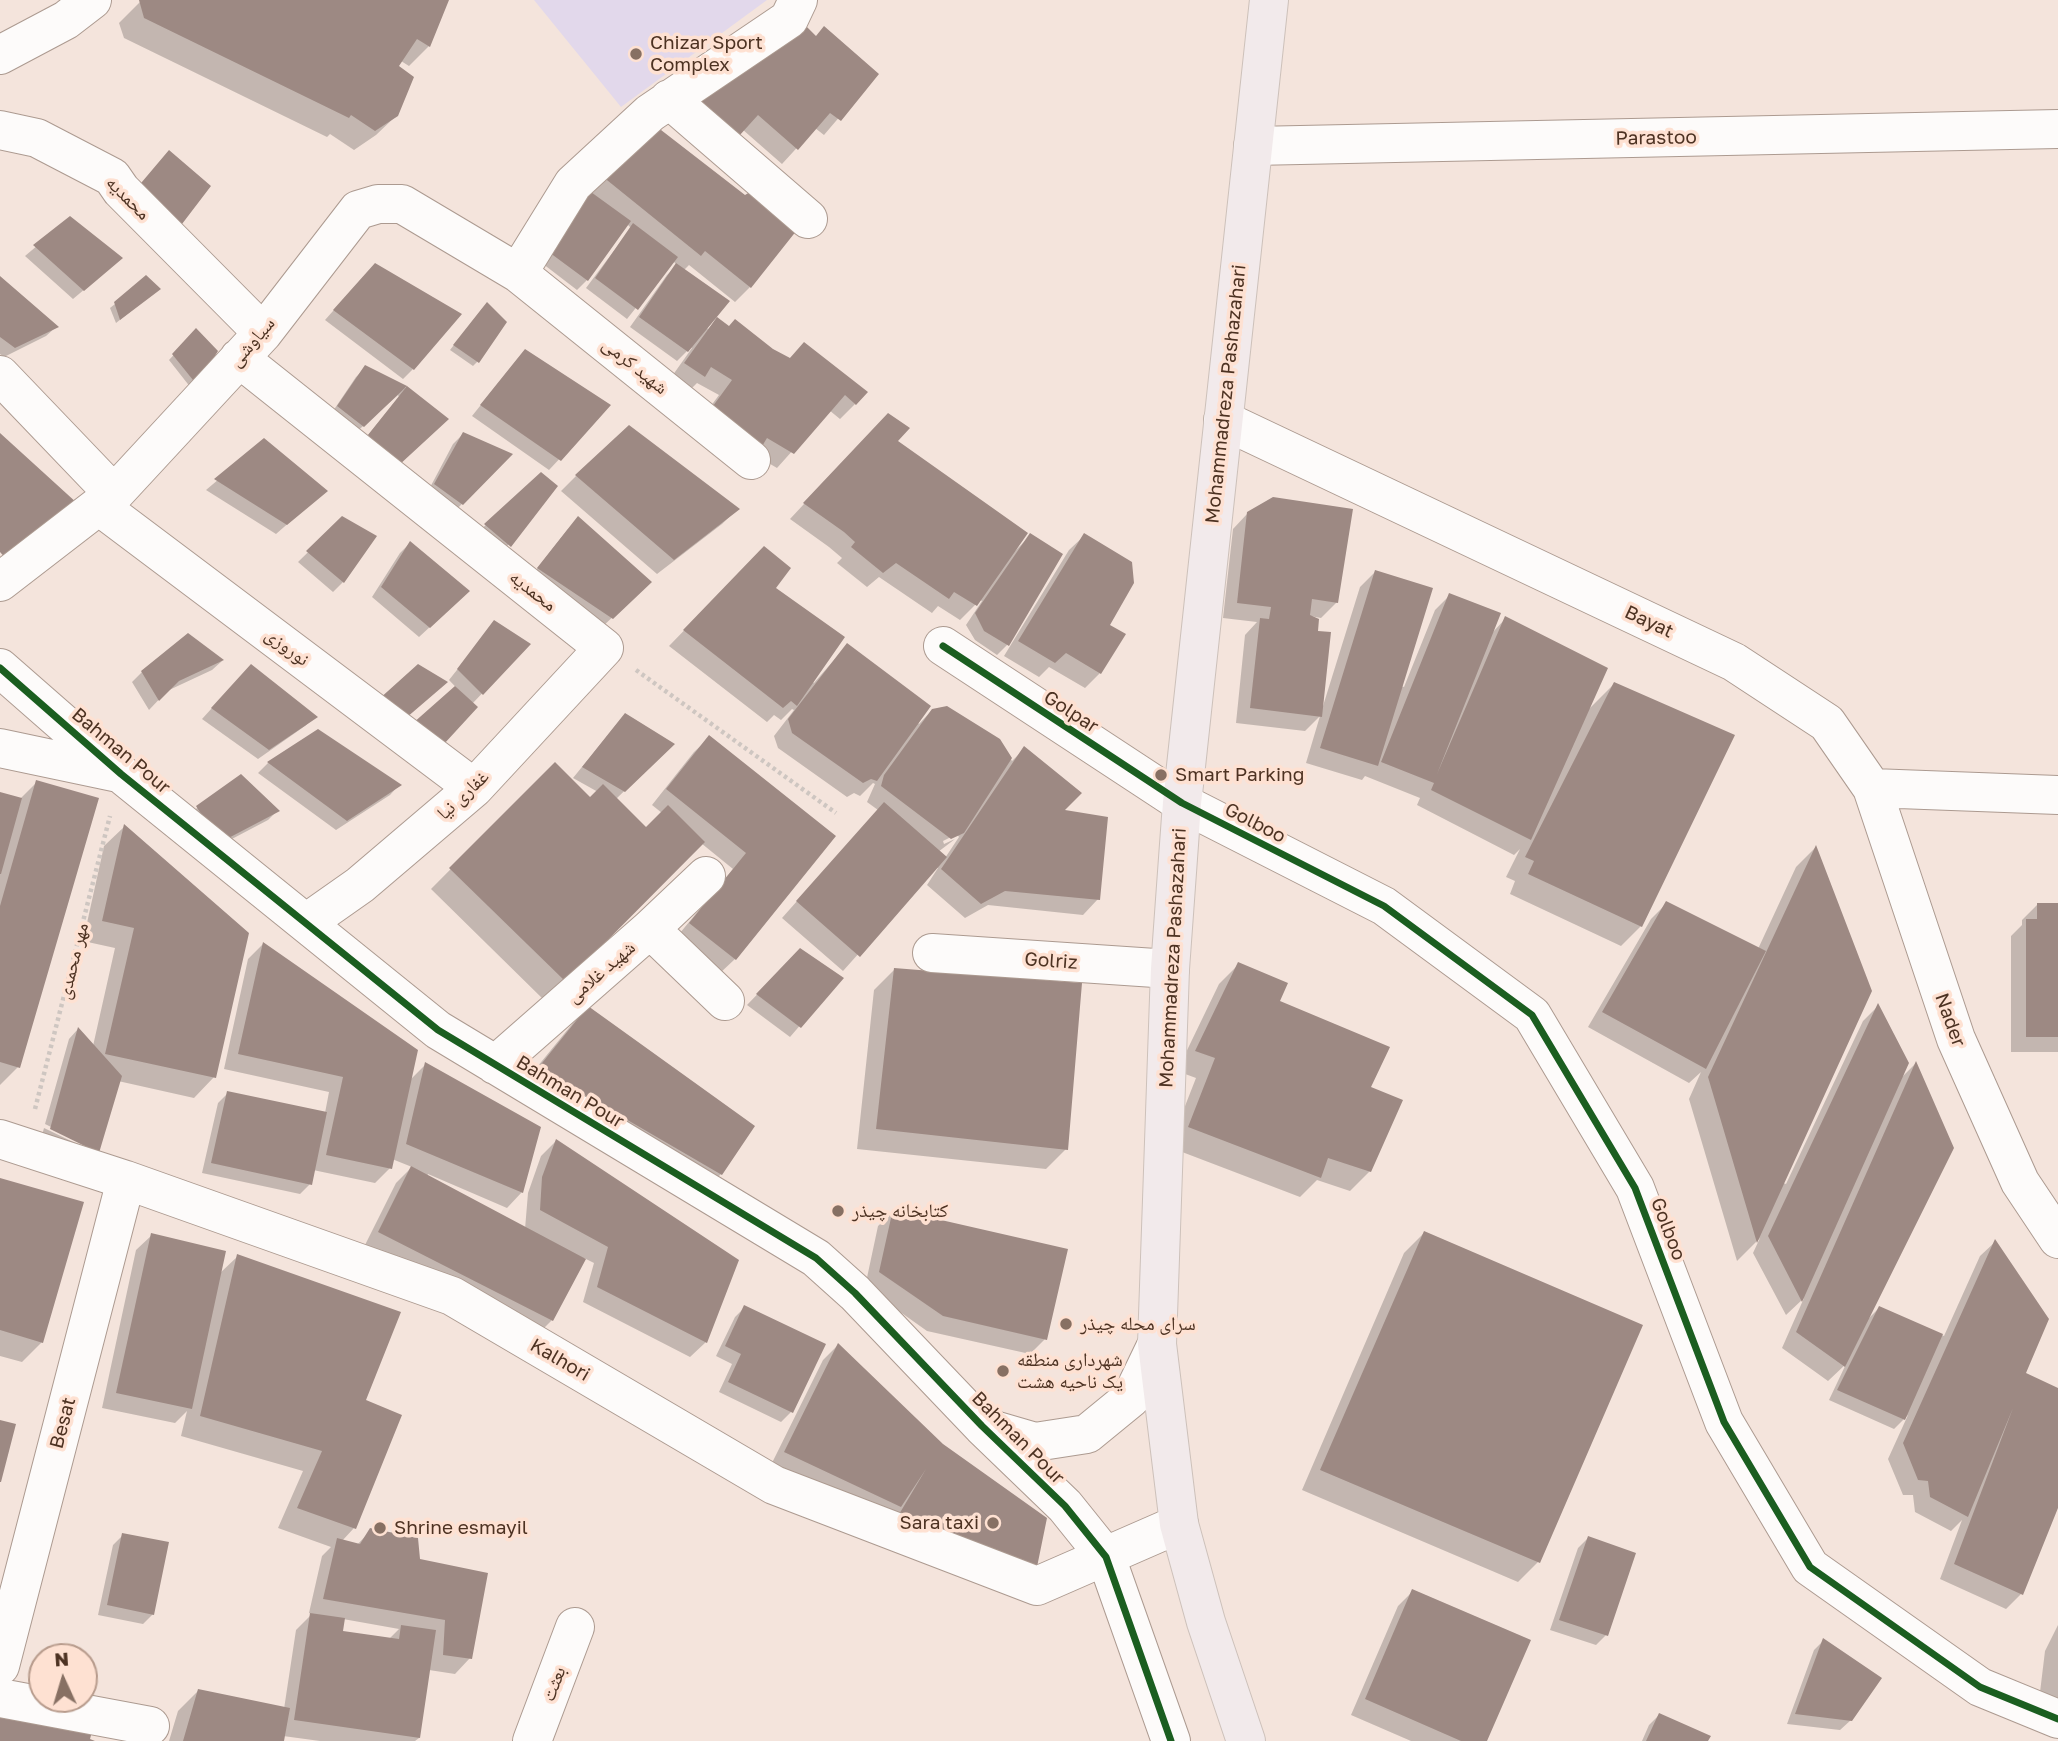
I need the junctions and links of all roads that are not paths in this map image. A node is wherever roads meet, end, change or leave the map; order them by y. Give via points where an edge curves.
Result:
1 (92, 0) edge
2 (799, 0) edge
3 (1269, 0) edge
4 (0, 55) edge
5 (669, 100) junction
6 (2058, 129) edge
7 (0, 130) edge
8 (1253, 146) junction
9 (807, 219) dead end
10 (518, 273) junction
11 (251, 345) junction
12 (0, 375) edge
13 (1223, 420) junction
14 (751, 460) dead end
15 (106, 500) junction
16 (0, 582) edge
17 (943, 646) dead end
18 (604, 648) joint
19 (0, 668) edge
20 (0, 748) edge
21 (121, 774) junction
22 (474, 788) junction
23 (1872, 788) junction
24 (2058, 795) edge
25 (1182, 803) junction
26 (706, 876) dead end
27 (306, 923) junction
28 (650, 929) junction
29 (932, 953) dead end
30 (1170, 969) junction
31 (725, 1001) dead end
32 (495, 1065) junction
33 (13, 1143) edge
34 (126, 1180) junction
35 (2058, 1239) edge
36 (1157, 1344) junction
37 (982, 1426) junction
38 (1179, 1524) junction
39 (1106, 1557) junction
40 (575, 1627) dead end
41 (0, 1666) edge
42 (0, 1698) edge
43 (2058, 1719) edge
44 (150, 1726) dead end
45 (532, 1741) edge
46 (1171, 1741) edge
47 (1246, 1741) edge

1 - 4 street via 66,20
2 - 5 street via 789,19
3 - 8 main road, Mohammadreza Pashazahari
5 - 9 street
5 - 10 street via 573,184
6 - 8 street, Parastoo
7 - 11 street, محمدیه via 37,138 112,177
8 - 13 main road, Mohammadreza Pashazahari
10 - 11 street, سیاوشی via 402,204 378,204 359,210
10 - 14 street, شهید کرمی
11 - 15 street, سیاوشی
11 - 18 street, محمدیه
12 - 15 street, نوروزی
13 - 23 street, Bayat via 1734,662 1827,723
13 - 25 main road, Mohammadreza Pashazahari
15 - 16 street, سیاوشی
15 - 22 street, نوروزی
17 - 25 street, Golpar
18 - 22 street, غفاری نیا
19 - 21 street, Bahman Pour
20 - 21 street
21 - 27 street, Bahman Pour
22 - 27 street, غفاری نیا via 360,885
23 - 24 street
23 - 35 street, Nader via 1956,1039 2020,1182
25 - 30 main road, Mohammadreza Pashazahari
25 - 43 street, Golboo via 1384,906 1532,1015 1635,1188 1724,1422 1810,1567 1980,1687
26 - 28 street, شهید غلامی
27 - 32 street, Bahman Pour via 438,1031
28 - 31 street
28 - 32 street, شهید غلامی
29 - 30 street, Golriz
30 - 36 main road, Mohammadreza Pashazahari
32 - 37 street, Bahman Pour via 816,1258
33 - 34 street, Kalhori
34 - 39 street, Kalhori via 452,1296 774,1485 1037,1586
34 - 41 street, Besat
36 - 37 street via 1131,1398 1087,1434 1035,1442
36 - 38 main road, Mohammadreza Pashazahari
37 - 39 street, Bahman Pour via 1065,1506
38 - 39 street, Kalhori
38 - 47 main road, Mohammadreza Pashazahari
39 - 46 street, Bahman Pour
40 - 45 street, بعثت
42 - 44 street

